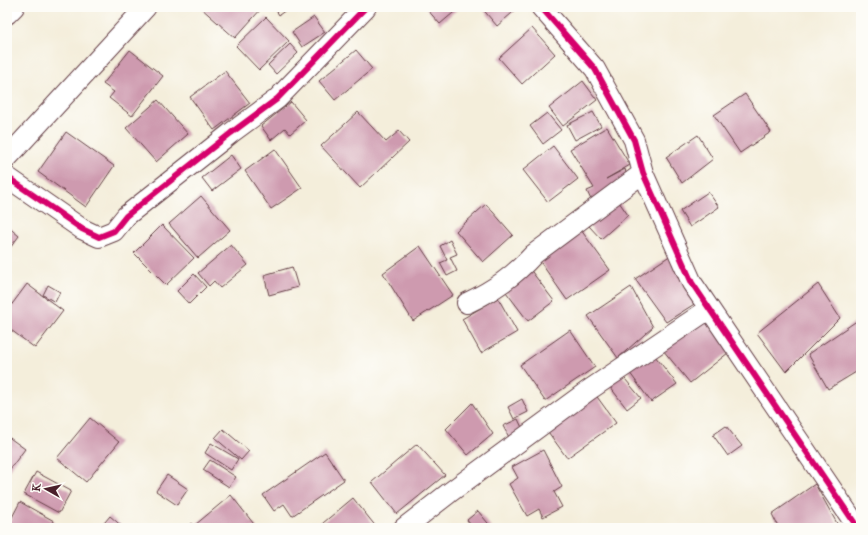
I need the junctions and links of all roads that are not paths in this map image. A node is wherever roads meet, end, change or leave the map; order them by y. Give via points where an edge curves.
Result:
1 (14, 7) edge
2 (146, 7) edge
3 (366, 7) edge
4 (541, 7) edge
5 (7, 14) edge
6 (7, 158) edge
7 (643, 173) junction
8 (7, 177) edge
9 (468, 303) dead end
10 (709, 309) junction
11 (404, 528) edge
12 (858, 528) edge

1 - 5 street
2 - 6 street
3 - 8 street via 277,99 126,216 114,231 99,236 82,229
4 - 7 street via 595,70 634,140
7 - 9 street via 534,254 519,270 490,292
7 - 10 street via 692,283
10 - 11 street via 589,390
10 - 12 street

